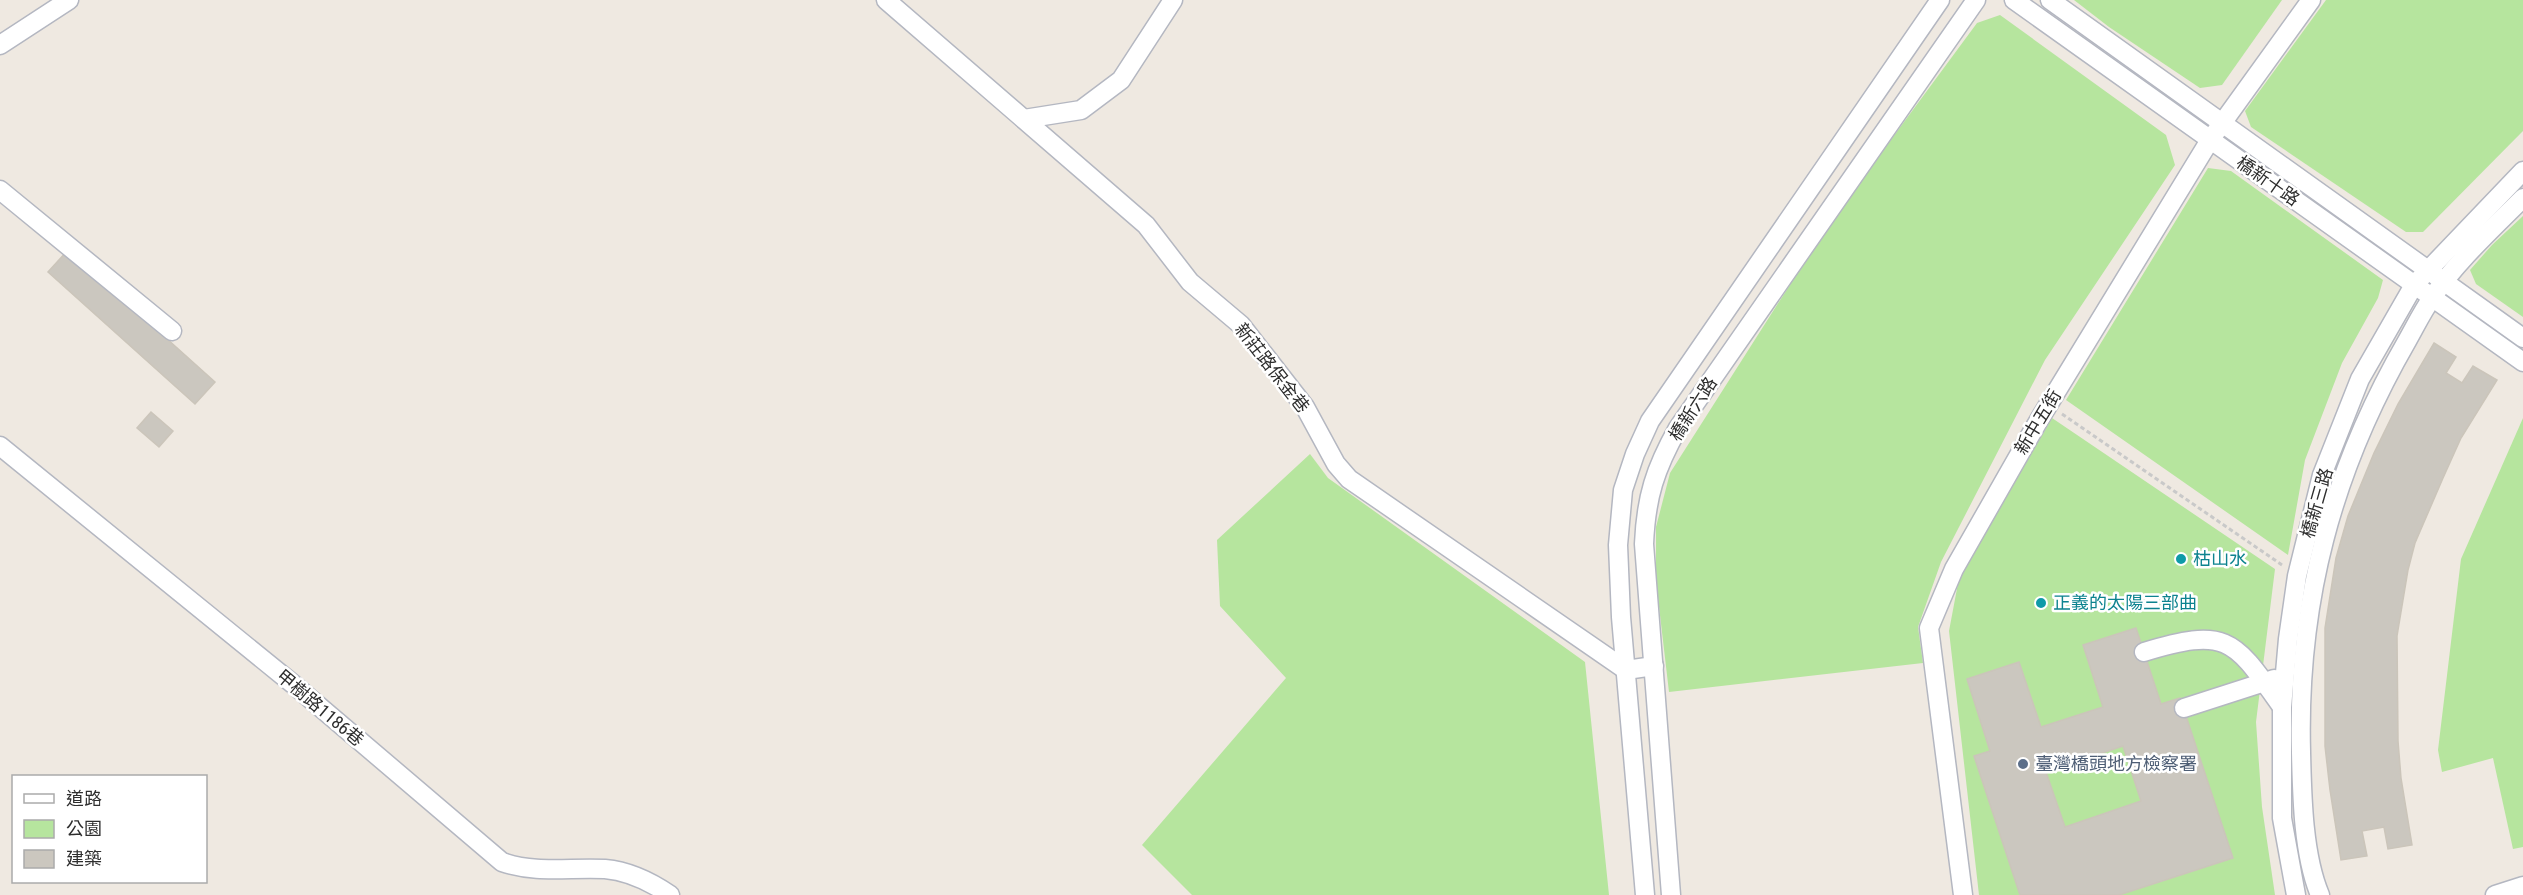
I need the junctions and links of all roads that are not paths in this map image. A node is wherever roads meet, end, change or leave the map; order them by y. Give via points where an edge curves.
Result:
1 (69, 0) edge
2 (886, 0) edge
3 (1173, 0) edge
4 (1940, 0) edge
5 (1976, 0) edge
6 (2014, 0) edge
7 (2050, 0) edge
8 (2311, 0) edge
9 (0, 45) edge
10 (1024, 119) junction
11 (2221, 123) junction
12 (2210, 140) junction
13 (2523, 171) edge
14 (0, 190) edge
15 (2523, 198) edge
16 (2427, 270) junction
17 (2445, 282) junction
18 (2414, 285) junction
19 (2432, 297) junction
20 (172, 331) dead end
21 (2523, 338) edge
22 (2523, 362) edge
23 (0, 446) edge
24 (2144, 650) dead end
25 (1654, 666) junction
26 (1626, 670) junction
27 (2273, 679) junction
28 (2184, 708) dead end
29 (2523, 886) edge
30 (670, 895) edge
31 (1645, 895) edge
32 (1671, 895) edge
33 (1963, 895) edge
34 (2296, 895) edge
35 (2320, 895) edge
36 (2495, 895) edge

1 - 9 street
2 - 10 street, 新莊路保金巷
3 - 10 street via 1121,80 1081,110
4 - 26 street, 橋新六路 via 1650,421 1623,490 1619,518
5 - 25 street, 橋新六路 via 1678,428 1660,460 1644,544
6 - 12 street, 橋新十路
7 - 11 street, 橋新十路
8 - 11 street, 新中五街
10 - 26 street, 新莊路保金巷 via 1146,225 1190,282 1242,325 1305,407 1336,464 1349,479
11 - 12 street, 新中五街
11 - 16 street, 橋新十路
12 - 18 street, 橋新十路
12 - 33 street, 新中五街 via 2048,405 1954,569 1929,628
13 - 16 street, 橋新三路
14 - 20 street
15 - 17 street, 橋新三路
16 - 17 street, 橋新十路
16 - 18 street, 橋新三路
17 - 19 street, 橋新三路
17 - 21 street, 橋新十路
18 - 19 street, 橋新十路
18 - 27 street, 橋新三路 via 2360,379 2322,475
19 - 22 street, 橋新十路
19 - 35 street, 橋新三路 via 2380,387 2340,481 2314,578 2300,723 2302,810
23 - 30 street, 甲樹路1186巷 via 292,684 502,862 520,868 617,871
24 - 27 street via 2193,633 2223,635 2247,649
25 - 26 street
25 - 32 street, 橋新六路
26 - 31 street, 橋新六路
27 - 28 street
27 - 34 street, 橋新三路 via 2282,701 2283,818
29 - 36 street

